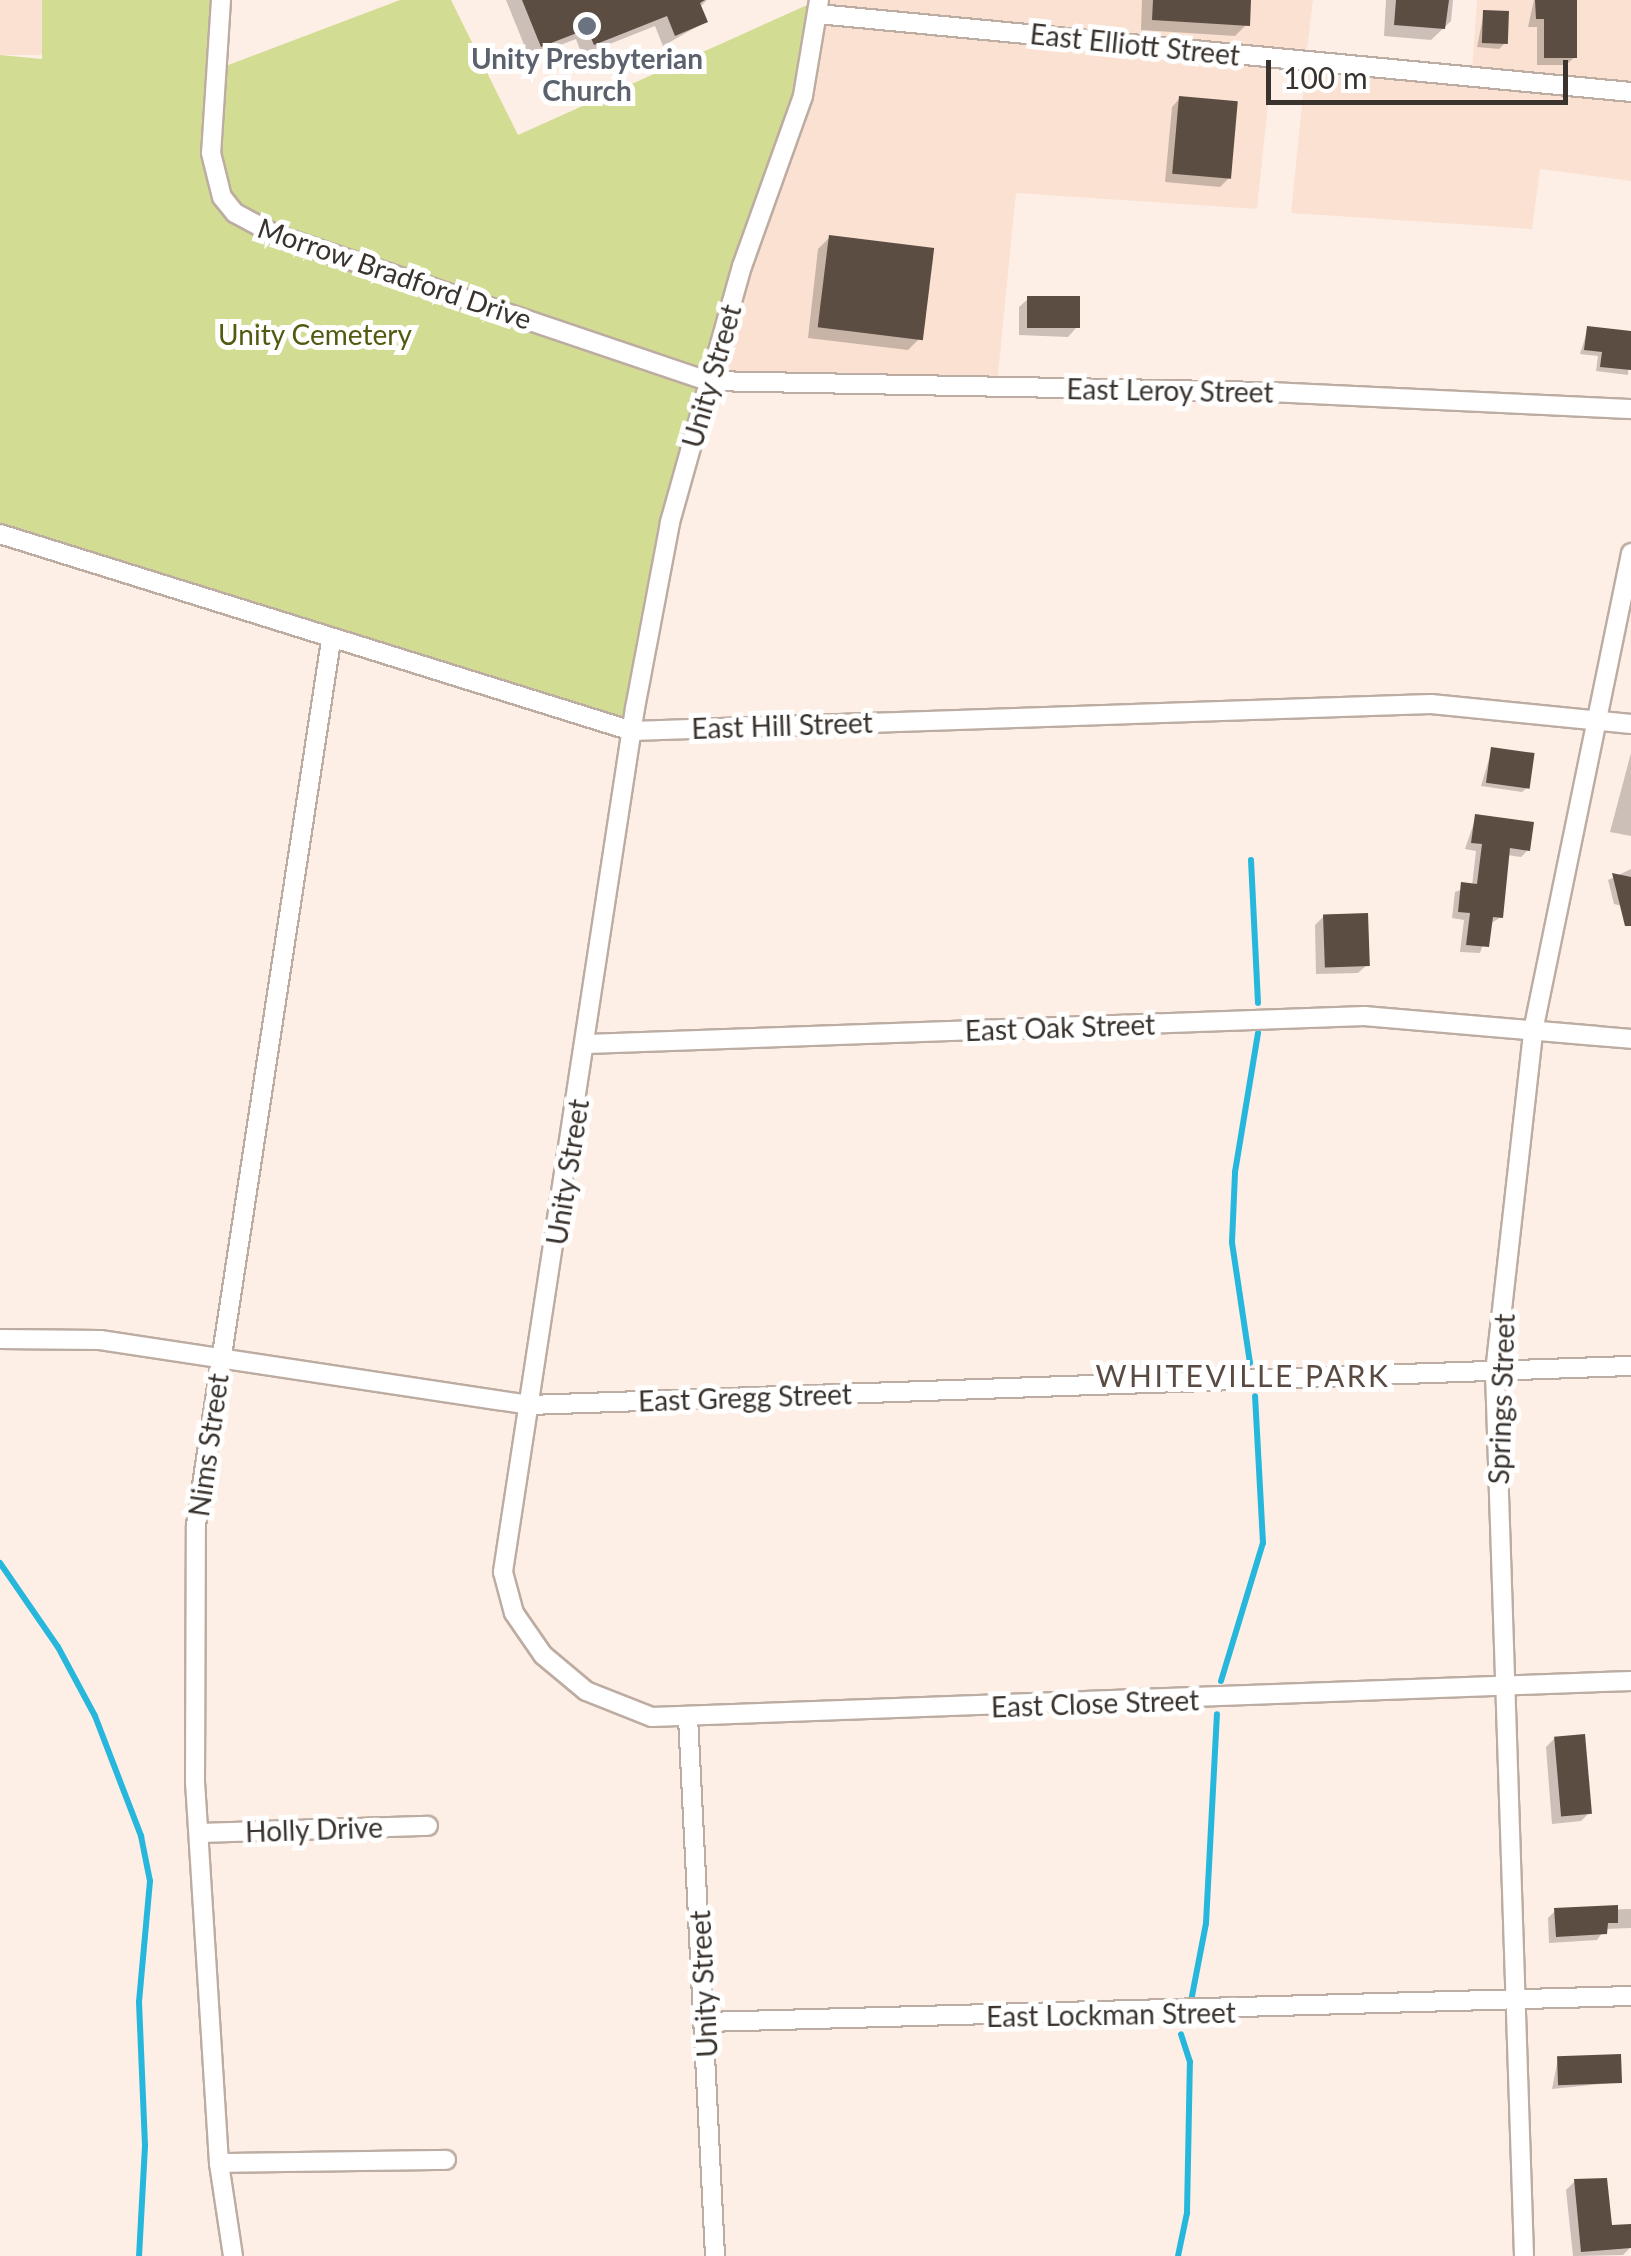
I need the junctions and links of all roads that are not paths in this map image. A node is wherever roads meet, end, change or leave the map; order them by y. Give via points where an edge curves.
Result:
1 (221, 0) edge
2 (818, 7) edge
3 (1631, 92) edge
4 (708, 380) junction
5 (1631, 409) edge
6 (0, 534) edge
7 (1631, 553) edge
8 (330, 641) junction
9 (1594, 720) junction
10 (1631, 724) edge
11 (632, 731) junction
12 (1532, 1030) junction
13 (1631, 1039) edge
14 (586, 1044) junction
15 (0, 1339) edge
16 (220, 1356) junction
17 (1631, 1366) edge
18 (1496, 1372) junction
19 (529, 1405) junction
20 (1631, 1681) edge
21 (1502, 1686) junction
22 (688, 1717) junction
23 (428, 1826) dead end
24 (201, 1834) junction
25 (1631, 1996) edge
26 (1515, 2000) junction
27 (706, 2022) junction
28 (446, 2160) dead end
29 (219, 2164) junction
30 (233, 2256) edge
31 (715, 2256) edge
32 (1524, 2256) edge

1 - 4 street, Morrow Bradford Drive via 211,153 222,198 235,213 276,236
2 - 3 street, East Elliott Street
2 - 4 street, Unity Street via 803,96
4 - 5 street, East Leroy Street via 1268,392
4 - 11 street, Unity Street via 670,523
6 - 8 street, East Hill Street
7 - 9 street, Springs Street
8 - 11 street, East Hill Street
8 - 16 street, Nims Street
9 - 10 street, East Hill Street
9 - 11 street, East Hill Street via 1430,704
9 - 12 street, Springs Street
11 - 14 street, Unity Street
12 - 13 street, East Oak Street
12 - 14 street, East Oak Street via 1364,1016
12 - 18 street, Springs Street
14 - 19 street, Unity Street
15 - 16 street, East Gregg Street via 100,1340
16 - 19 street, East Gregg Street
16 - 24 street, Nims Street via 196,1524 193,1710
17 - 18 street, East Gregg Street
18 - 19 street, East Gregg Street
18 - 21 street, Springs Street
19 - 22 street, Unity Street via 502,1572 514,1614 542,1655 586,1691 652,1717
20 - 21 street, East Close Street
21 - 22 street, East Close Street
21 - 26 street, Springs Street
22 - 27 street, Unity Street
23 - 24 street, Holly Drive
24 - 29 street, Nims Street
25 - 26 street, East Lockman Street
26 - 27 street, East Lockman Street
26 - 32 street, Springs Street
27 - 31 street, Unity Street
28 - 29 street
29 - 30 street, Nims Street

